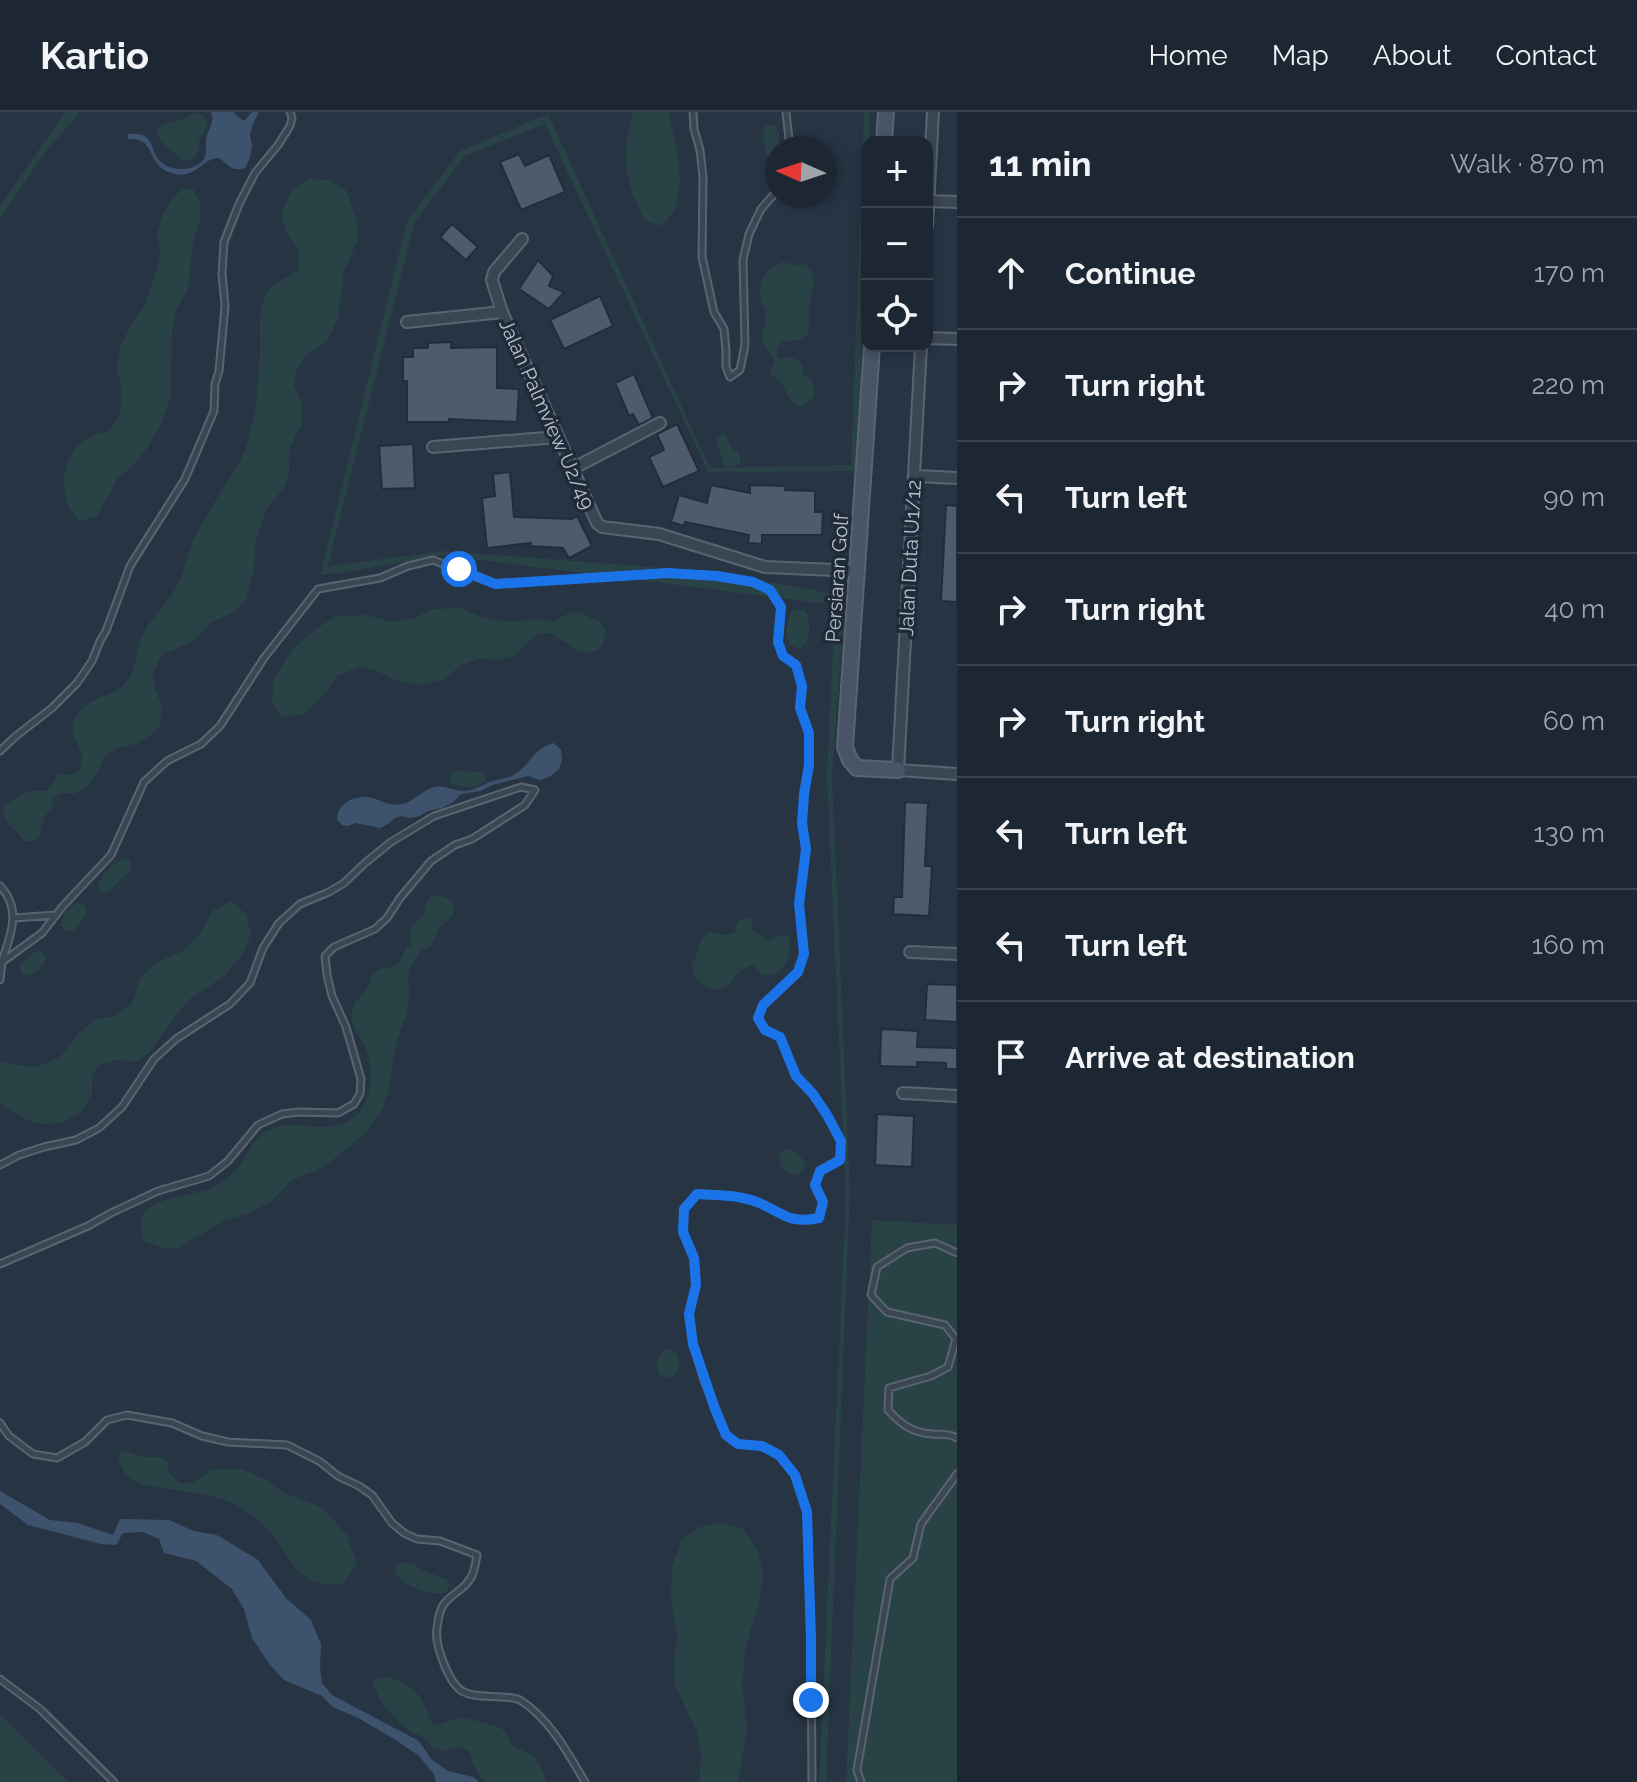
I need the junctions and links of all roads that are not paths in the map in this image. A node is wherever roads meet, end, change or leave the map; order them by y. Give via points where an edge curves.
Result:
1 (290, 112) edge
2 (693, 112) edge
3 (786, 112) edge
4 (886, 112) edge
5 (933, 112) edge
6 (789, 136) edge
7 (884, 136) edge
8 (932, 136) edge
9 (933, 201) edge
10 (957, 202) edge
11 (765, 204) edge
12 (522, 239) dead end
13 (502, 312) junction
14 (407, 322) dead end
15 (933, 338) edge
16 (957, 339) edge
17 (872, 352) edge
18 (921, 352) edge
19 (660, 423) dead end
20 (558, 437) junction
21 (433, 447) dead end
22 (572, 469) junction
23 (915, 476) junction
24 (957, 478) edge
25 (858, 571) junction
26 (0, 751) edge
27 (898, 770) junction
28 (957, 774) edge
29 (0, 886) edge
30 (55, 915) junction
31 (14, 918) junction
32 (910, 952) dead end
33 (957, 954) edge
34 (2, 962) junction
35 (0, 980) edge
36 (903, 1093) dead end
37 (957, 1096) edge
38 (0, 1165) edge
39 (957, 1253) edge
40 (0, 1264) edge
41 (0, 1423) edge
42 (957, 1438) edge
43 (957, 1474) edge
44 (0, 1679) edge
45 (114, 1782) edge
46 (585, 1782) edge
47 (812, 1782) edge
48 (861, 1782) edge

1 - 26 lane via 290,126 255,173 224,242 225,306 214,411 185,479 130,566 92,661 52,708
2 - 11 lane via 703,177 702,257 714,312 724,329 730,377 740,370 745,345 743,260 749,234
3 - 6 lane
4 - 7 street
5 - 8 street
9 - 10 street
12 - 13 street, Jalan Palmview U2/49 via 494,272
13 - 14 street
13 - 20 street, Jalan Palmview U2/49
15 - 16 street
17 - 25 street, Persiaran Golf
18 - 23 street, Jalan Duta U1/12
19 - 22 street
20 - 21 street
20 - 22 street, Jalan Palmview U2/49
22 - 25 street, Jalan Palmview U2/49 via 602,527 659,534 765,567
23 - 24 street
23 - 27 street, Jalan Duta U1/12
25 - 27 street, Persiaran Golf via 845,747 857,768
27 - 28 street
29 - 31 lane
30 - 31 lane
30 - 34 lane via 42,933
30 - 47 lane via 111,855 144,782 220,726 318,589 380,578 433,560 495,584 668,573 729,578 770,590 781,607 778,642 783,656 796,665 802,686 800,708 809,733 799,904 804,954 798,972 763,1005 758,1018 765,1030 780,1037 796,1076 827,1115 841,1141 840,1160 820,1171 815,1185 823,1202 819,1218 803,1221 755,1201 697,1194 684,1209 683,1232 694,1258 696,1285 689,1314 693,1344 720,1422 738,1444 762,1446 779,1455 795,1475 807,1512
31 - 34 lane
32 - 33 street
34 - 35 lane
36 - 37 street
38 - 40 lane via 99,1128 122,1107 154,1059 230,1004 250,983 263,948 300,904 344,883 391,842 434,816 521,787 535,790 525,805 431,861 375,929 325,956 332,996 361,1079 354,1104 338,1113 298,1112 270,1119 209,1176 158,1191
39 - 42 lane via 935,1243 907,1248 877,1267 871,1295 887,1312 945,1325 956,1339 948,1367 889,1388 888,1410 903,1426
41 - 46 lane via 33,1454 57,1458 85,1442 107,1420 127,1415 228,1442 287,1445 372,1495 404,1533 477,1555 473,1575 442,1606 436,1633 447,1671 466,1695 516,1698 531,1708
43 - 48 lane via 921,1524 913,1558 890,1579 857,1770
44 - 45 lane via 40,1709

